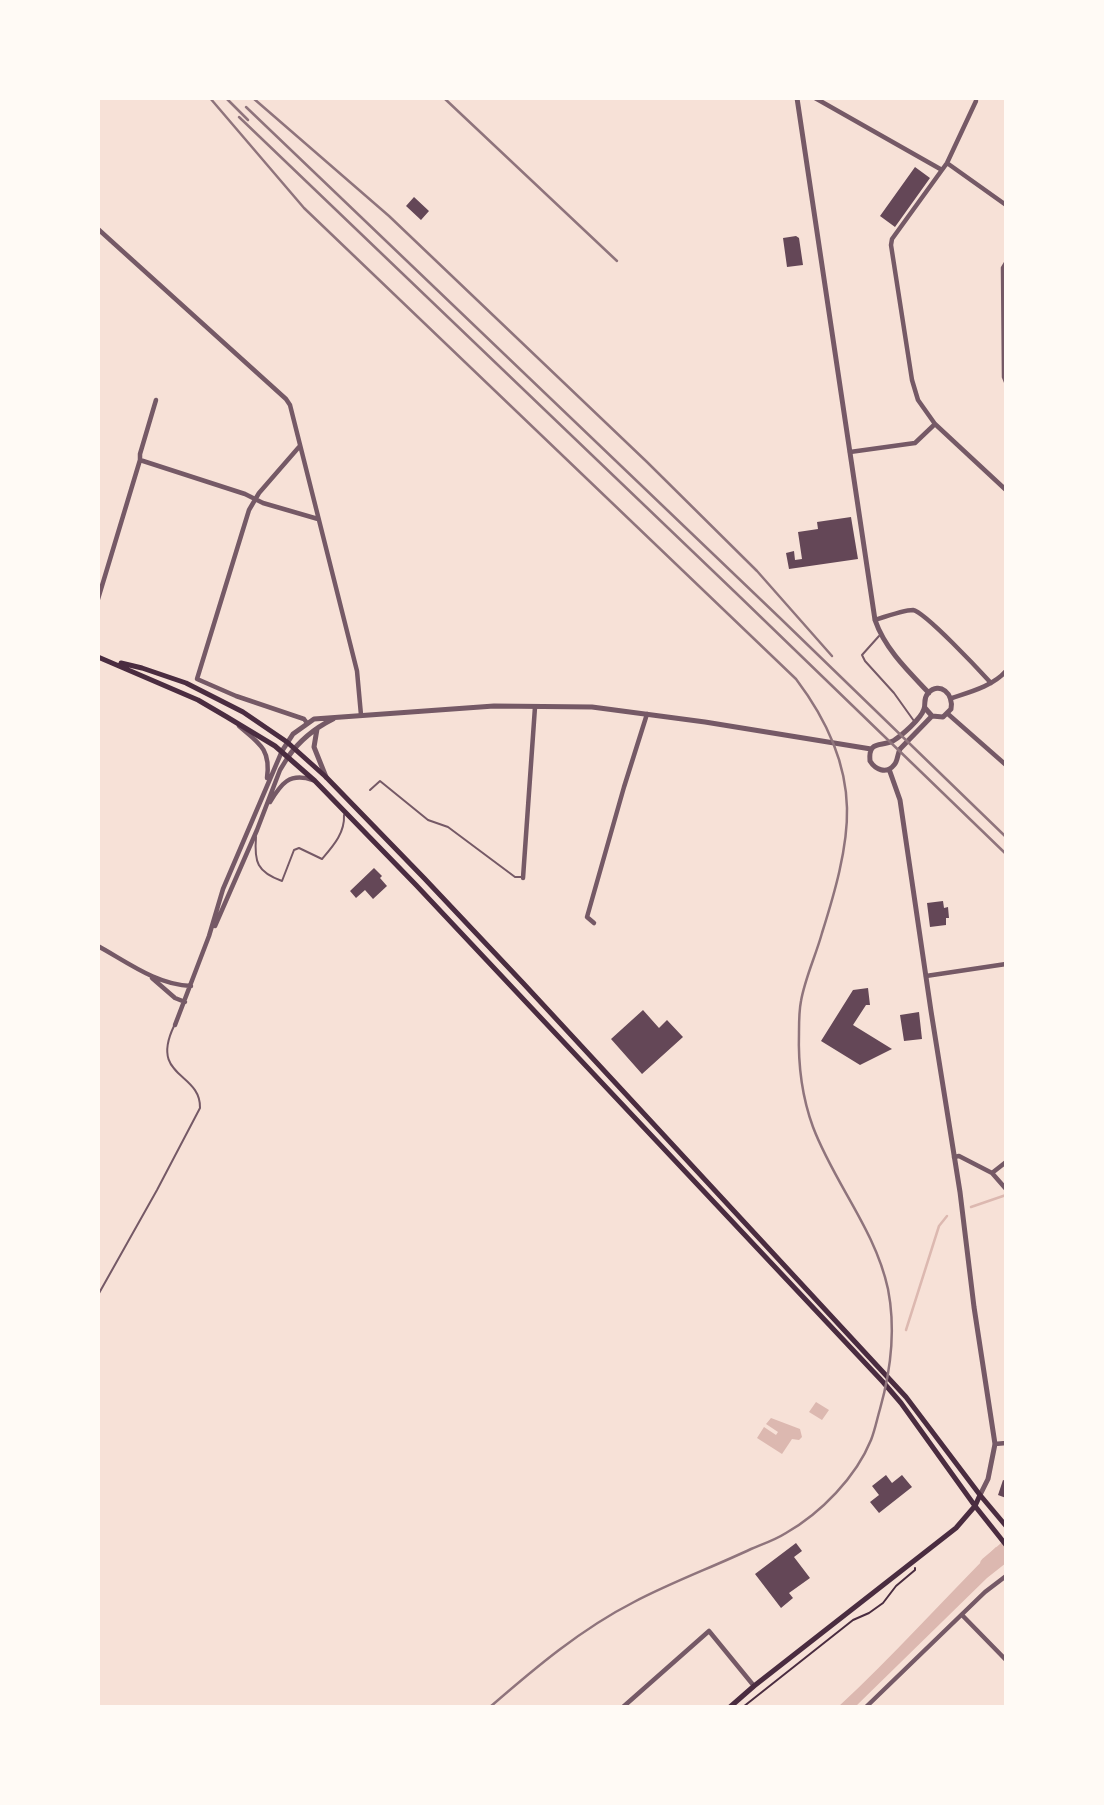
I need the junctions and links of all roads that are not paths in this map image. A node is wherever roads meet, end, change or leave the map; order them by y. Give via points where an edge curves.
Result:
1 (797, 98) edge
2 (815, 98) edge
3 (976, 102) dead end
4 (947, 163) junction
5 (942, 170) junction
6 (1006, 205) edge
7 (98, 229) edge
8 (1006, 263) edge
9 (1006, 382) edge
10 (156, 400) dead end
11 (935, 424) junction
12 (300, 446) junction
13 (849, 452) junction
14 (140, 460) junction
15 (1006, 490) edge
16 (255, 500) junction
17 (318, 519) junction
18 (98, 599) edge
19 (875, 620) junction
20 (880, 635) junction
21 (98, 657) edge
22 (107, 660) junction
23 (1006, 671) edge
24 (991, 683) junction
25 (929, 693) junction
26 (951, 698) junction
27 (535, 707) junction
28 (925, 708) junction
29 (948, 713) junction
30 (647, 714) junction
31 (361, 715) junction
32 (932, 716) junction
33 (227, 717) junction
34 (337, 717) junction
35 (915, 721) junction
36 (307, 723) junction
37 (317, 729) junction
38 (286, 742) junction
39 (888, 744) junction
40 (294, 749) junction
41 (872, 749) junction
42 (282, 751) junction
43 (897, 754) junction
44 (288, 757) junction
45 (1006, 765) edge
46 (889, 769) junction
47 (326, 777) junction
48 (315, 781) junction
49 (266, 784) junction
50 (370, 790) dead end
51 (343, 811) junction
52 (264, 812) junction
53 (257, 830) junction
54 (523, 878) joint
55 (594, 923) dead end
56 (209, 936) junction
57 (98, 946) edge
58 (1006, 964) edge
59 (149, 975) junction
60 (926, 975) junction
61 (191, 986) junction
62 (185, 1002) junction
63 (175, 1025) joint
64 (954, 1157) junction
65 (1006, 1162) edge
66 (992, 1173) junction
67 (1006, 1189) edge
68 (98, 1294) edge
69 (1006, 1443) edge
70 (995, 1444) junction
71 (980, 1495) junction
72 (975, 1506) junction
73 (1006, 1526) edge
74 (1006, 1545) edge
75 (1006, 1576) edge
76 (962, 1615) junction
77 (1006, 1660) edge
78 (754, 1686) junction
79 (623, 1707) edge
80 (730, 1707) edge
81 (866, 1707) edge

1 - 13 street
2 - 5 street
3 - 4 street
4 - 5 street
4 - 6 street
5 - 11 street via 891,245 912,380 918,400
7 - 12 street via 286,399
8 - 9 street
10 - 14 street
11 - 13 street via 915,443
11 - 15 street
12 - 16 street
12 - 17 street
13 - 19 street
14 - 16 street
14 - 18 street
16 - 17 street
16 - 36 street via 197,679
17 - 31 street via 357,671
19 - 20 street
19 - 24 street via 918,612
20 - 25 street
20 - 35 lane via 862,655
21 - 22 main road
22 - 33 main road
22 - 38 main road via 186,683 243,712
23 - 24 street
24 - 26 street
25 - 26 street via 942,690
25 - 28 street
26 - 29 street
27 - 30 street via 592,707
27 - 31 street
27 - 54 street
28 - 32 street
28 - 35 street
29 - 32 street
29 - 45 street
30 - 41 street
30 - 55 street via 587,916
31 - 34 street
32 - 43 street
33 - 42 main road
33 - 49 street via 265,751 269,764
34 - 36 street
34 - 37 street
35 - 39 street
36 - 38 street
37 - 40 street
37 - 47 street via 314,747
38 - 40 main road
38 - 42 street
39 - 41 street
39 - 43 street
40 - 44 street
40 - 47 main road
41 - 46 street via 874,767
42 - 44 main road
42 - 49 street
43 - 46 street
44 - 48 main road
44 - 52 street
46 - 60 street via 900,800
47 - 71 main road via 906,1397
48 - 51 main road
48 - 52 street via 288,780
49 - 56 street
50 - 54 lane via 380,781 428,820 448,827
51 - 53 lane via 341,835 323,859 295,850 282,881 262,872 256,860
51 - 72 main road via 883,1382
52 - 53 street
53 - 56 street
56 - 61 street
57 - 59 street
58 - 60 street
59 - 61 street
59 - 62 street
60 - 64 street
61 - 62 street
62 - 63 street
63 - 68 lane via 168,1059 197,1092 200,1108
64 - 66 street
64 - 70 street
65 - 66 street
66 - 67 street
69 - 70 street
70 - 71 street
71 - 72 main road
71 - 73 main road
72 - 74 main road
72 - 78 main road via 956,1528
75 - 76 street
76 - 77 street
76 - 81 street
78 - 79 street via 709,1631
78 - 80 main road

